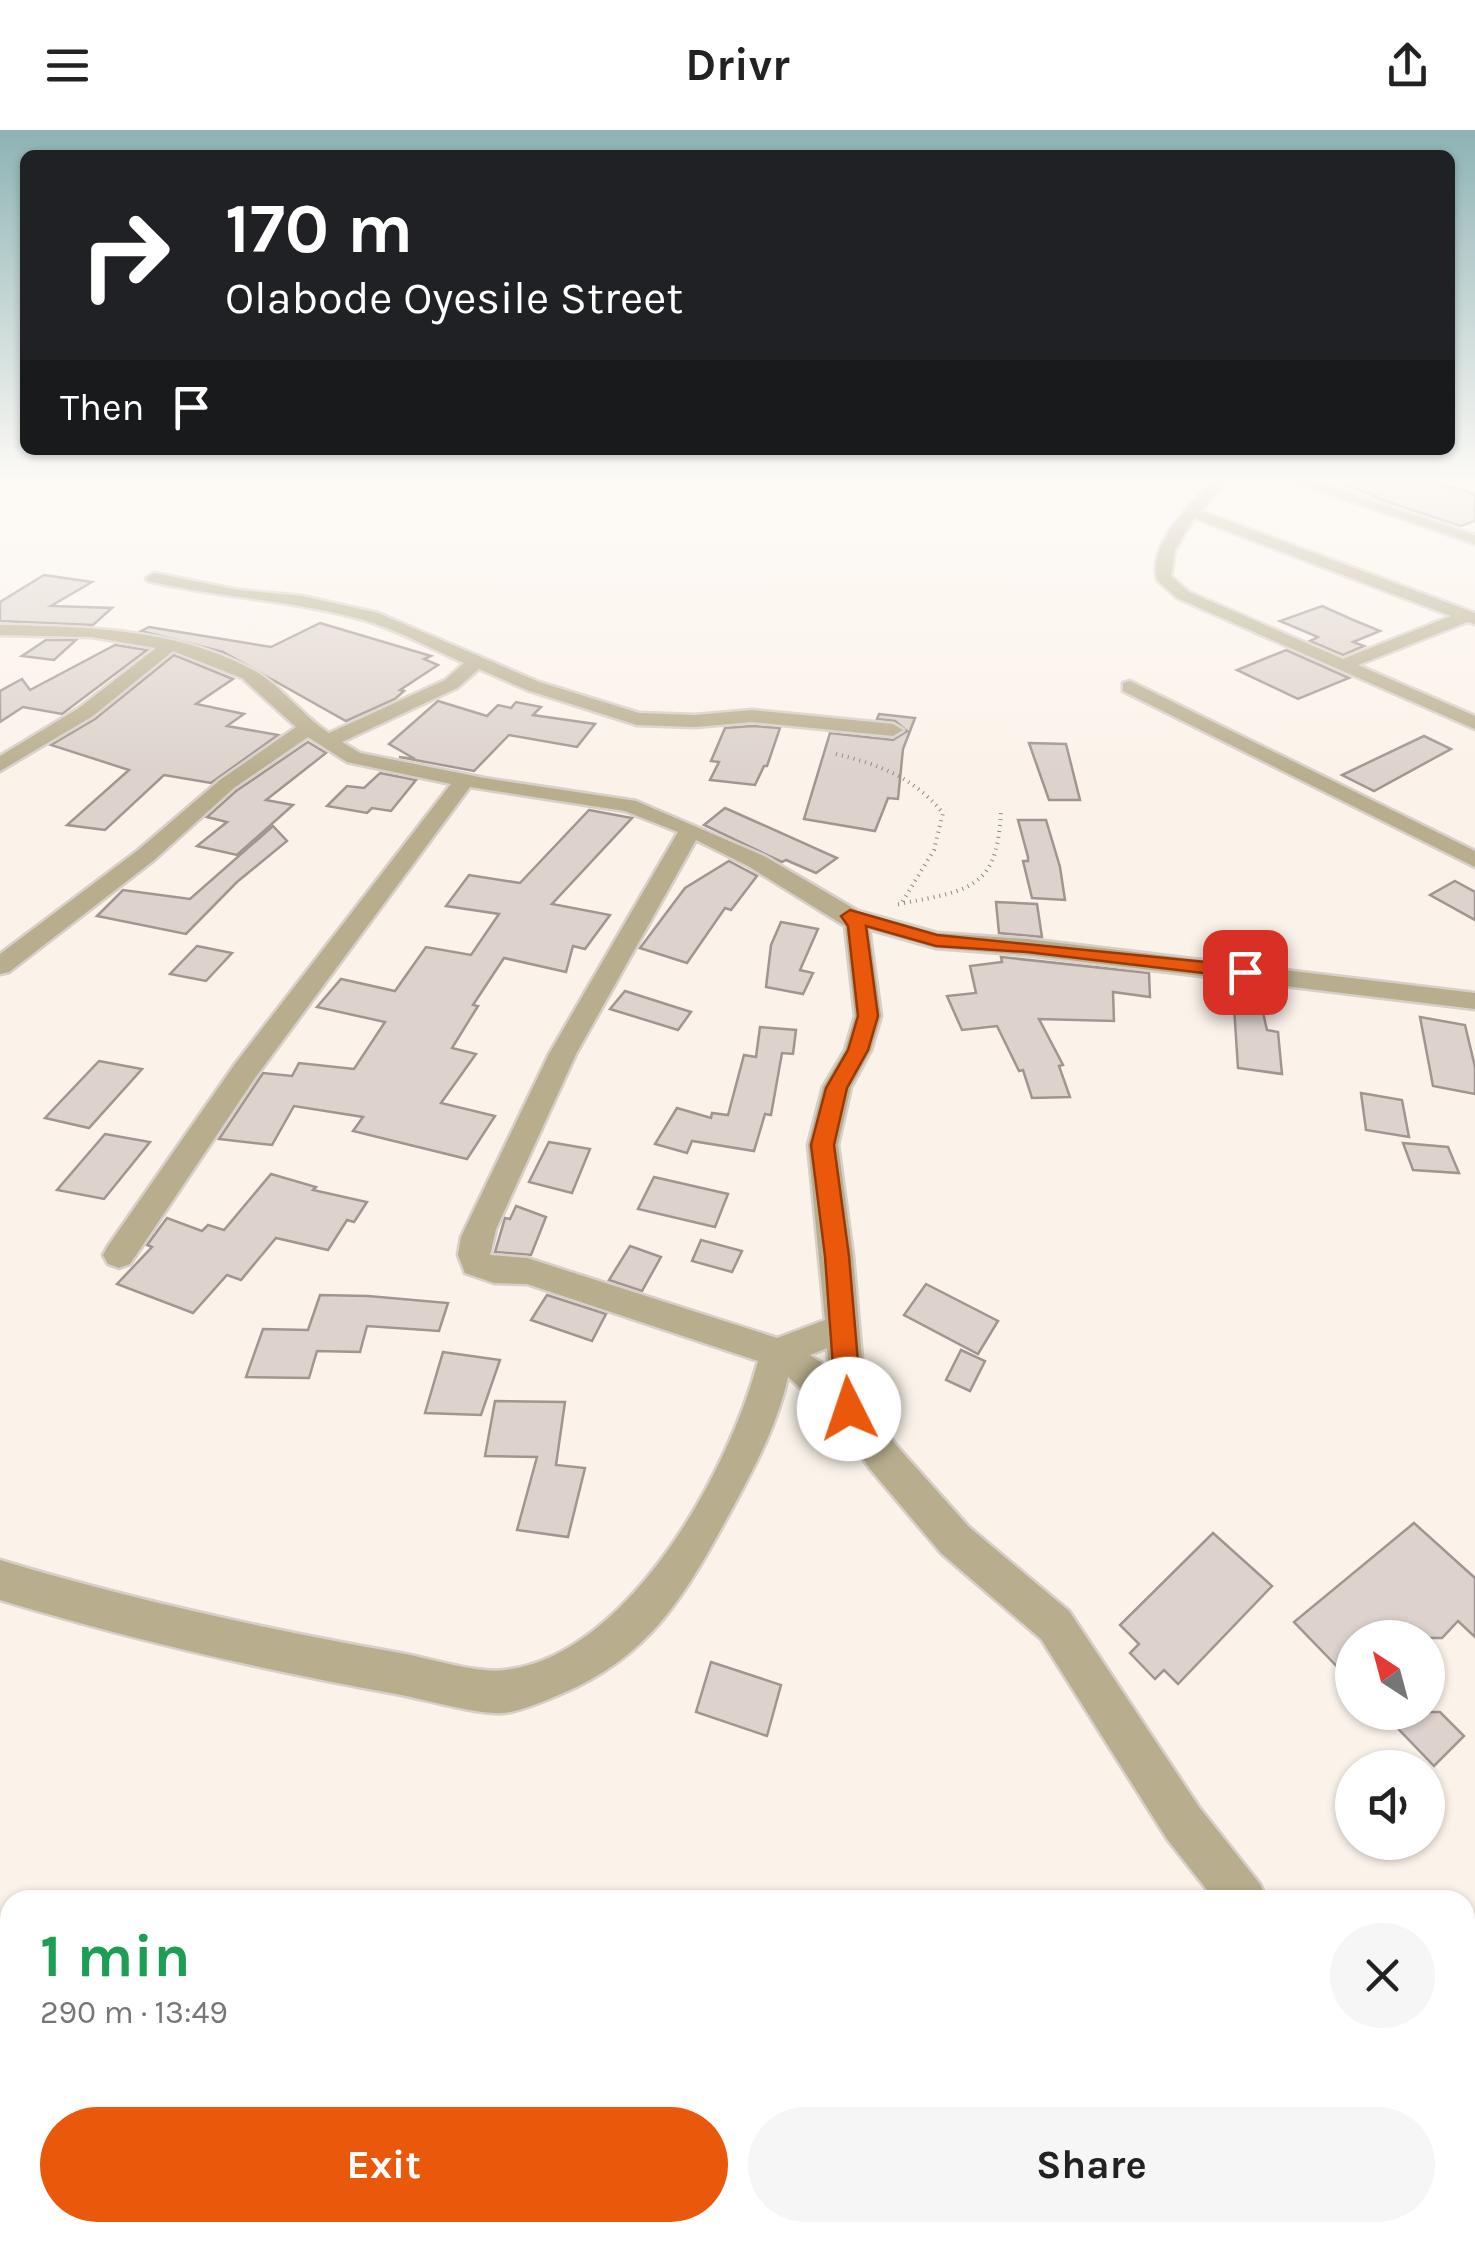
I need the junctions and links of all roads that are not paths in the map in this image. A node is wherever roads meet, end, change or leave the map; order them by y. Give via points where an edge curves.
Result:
1 (163, 580) edge
2 (1165, 580) edge
3 (1369, 580) edge
4 (1471, 618) edge
5 (0, 630) edge
6 (170, 645) junction
7 (476, 663) junction
8 (1345, 664) junction
9 (1130, 687) dead end
10 (1475, 723) edge
11 (308, 728) junction
12 (893, 730) dead end
13 (328, 741) junction
14 (0, 765) edge
15 (464, 780) junction
16 (690, 828) junction
17 (1475, 860) edge
18 (850, 916) junction
19 (0, 966) edge
20 (1475, 1000) edge
21 (119, 1255) dead end
22 (844, 1327) junction
23 (777, 1353) junction
24 (849, 1409) junction
25 (0, 1580) edge
26 (1236, 1890) edge

1 - 7 street via 372,617
2 - 8 street via 1183,595
3 - 4 street
4 - 8 street
5 - 6 street via 92,632
6 - 11 street via 248,674
6 - 14 street via 86,712
7 - 12 street via 637,719 752,716
7 - 13 street via 450,684
8 - 10 street
9 - 17 street
11 - 13 street
11 - 19 street via 227,784
13 - 15 street via 354,758
15 - 16 street via 628,805
15 - 21 street via 245,1072
16 - 18 street
16 - 23 street via 573,1034 472,1254 476,1264 494,1270 527,1272
18 - 20 street via 936,940
18 - 22 street via 857,925 868,1016 837,1088 822,1145
22 - 23 street
22 - 24 street
23 - 24 street
23 - 25 street via 759,1421 680,1570 649,1612 572,1671 530,1686 503,1692 230,1643
24 - 26 street via 955,1540 1055,1625 1182,1823

